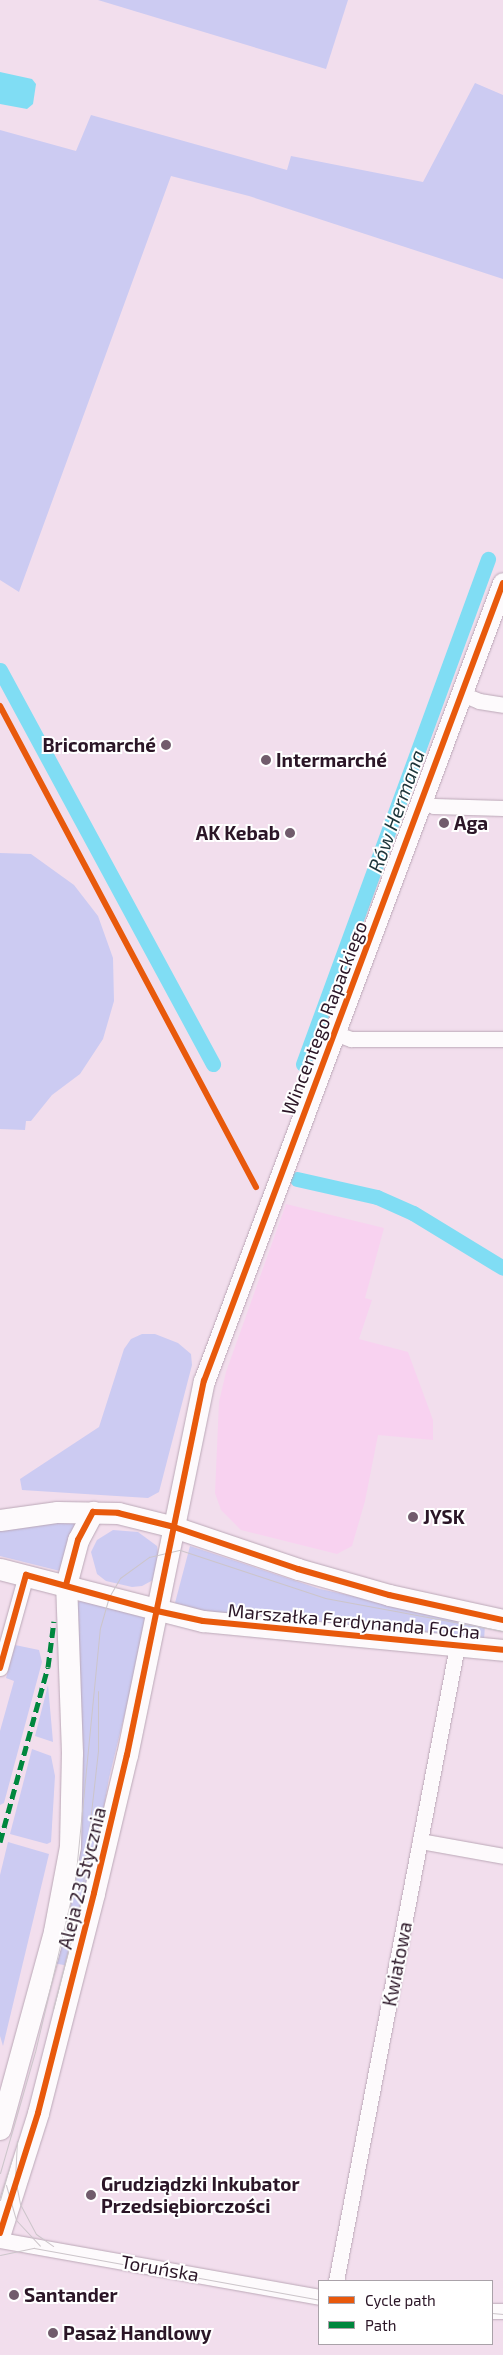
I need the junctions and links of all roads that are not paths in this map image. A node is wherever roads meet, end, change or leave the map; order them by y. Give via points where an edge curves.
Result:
1 (503, 583) edge
2 (462, 694) junction
3 (503, 705) edge
4 (422, 802) junction
5 (503, 808) edge
6 (337, 1034) junction
7 (503, 1039) edge
8 (93, 1512) junction
9 (0, 1520) edge
10 (174, 1526) junction
11 (0, 1569) edge
12 (26, 1575) junction
13 (66, 1585) junction
14 (157, 1611) junction
15 (503, 1620) edge
16 (457, 1646) junction
17 (503, 1650) edge
18 (0, 1668) edge
19 (420, 1841) junction
20 (503, 1856) edge
21 (0, 2129) edge
22 (0, 2233) edge
23 (0, 2240) edge
24 (336, 2280) edge
25 (318, 2297) edge

1 - 2 street, Wincentego Rapackiego
2 - 3 street
2 - 4 street, Wincentego Rapackiego
4 - 5 street via 434,806
4 - 6 street, Wincentego Rapackiego
6 - 7 street via 351,1039
6 - 10 street, Wincentego Rapackiego via 297,1129 214,1350 204,1381
8 - 9 street, Marszałka Ferdynanda Focha via 57,1512
8 - 10 street, Marszałka Ferdynanda Focha
8 - 13 street, Aleja 23 Stycznia via 78,1540
10 - 14 street, Aleja 23 Stycznia
10 - 15 street, Marszałka Ferdynanda Focha via 298,1569 389,1595
11 - 12 street, Marszałka Ferdynanda Focha
12 - 13 street, Marszałka Ferdynanda Focha
12 - 18 street
13 - 14 street, Marszałka Ferdynanda Focha
13 - 21 street, Aleja 23 Stycznia via 72,1753 70,1846 54,1931
14 - 16 street, Marszałka Ferdynanda Focha via 203,1621
14 - 22 street, Aleja 23 Stycznia via 94,1893 38,2113
16 - 17 street, Marszałka Ferdynanda Focha
16 - 19 street, Kwiatowa
19 - 20 street
19 - 24 street, Kwiatowa
23 - 25 street, Toruńska

